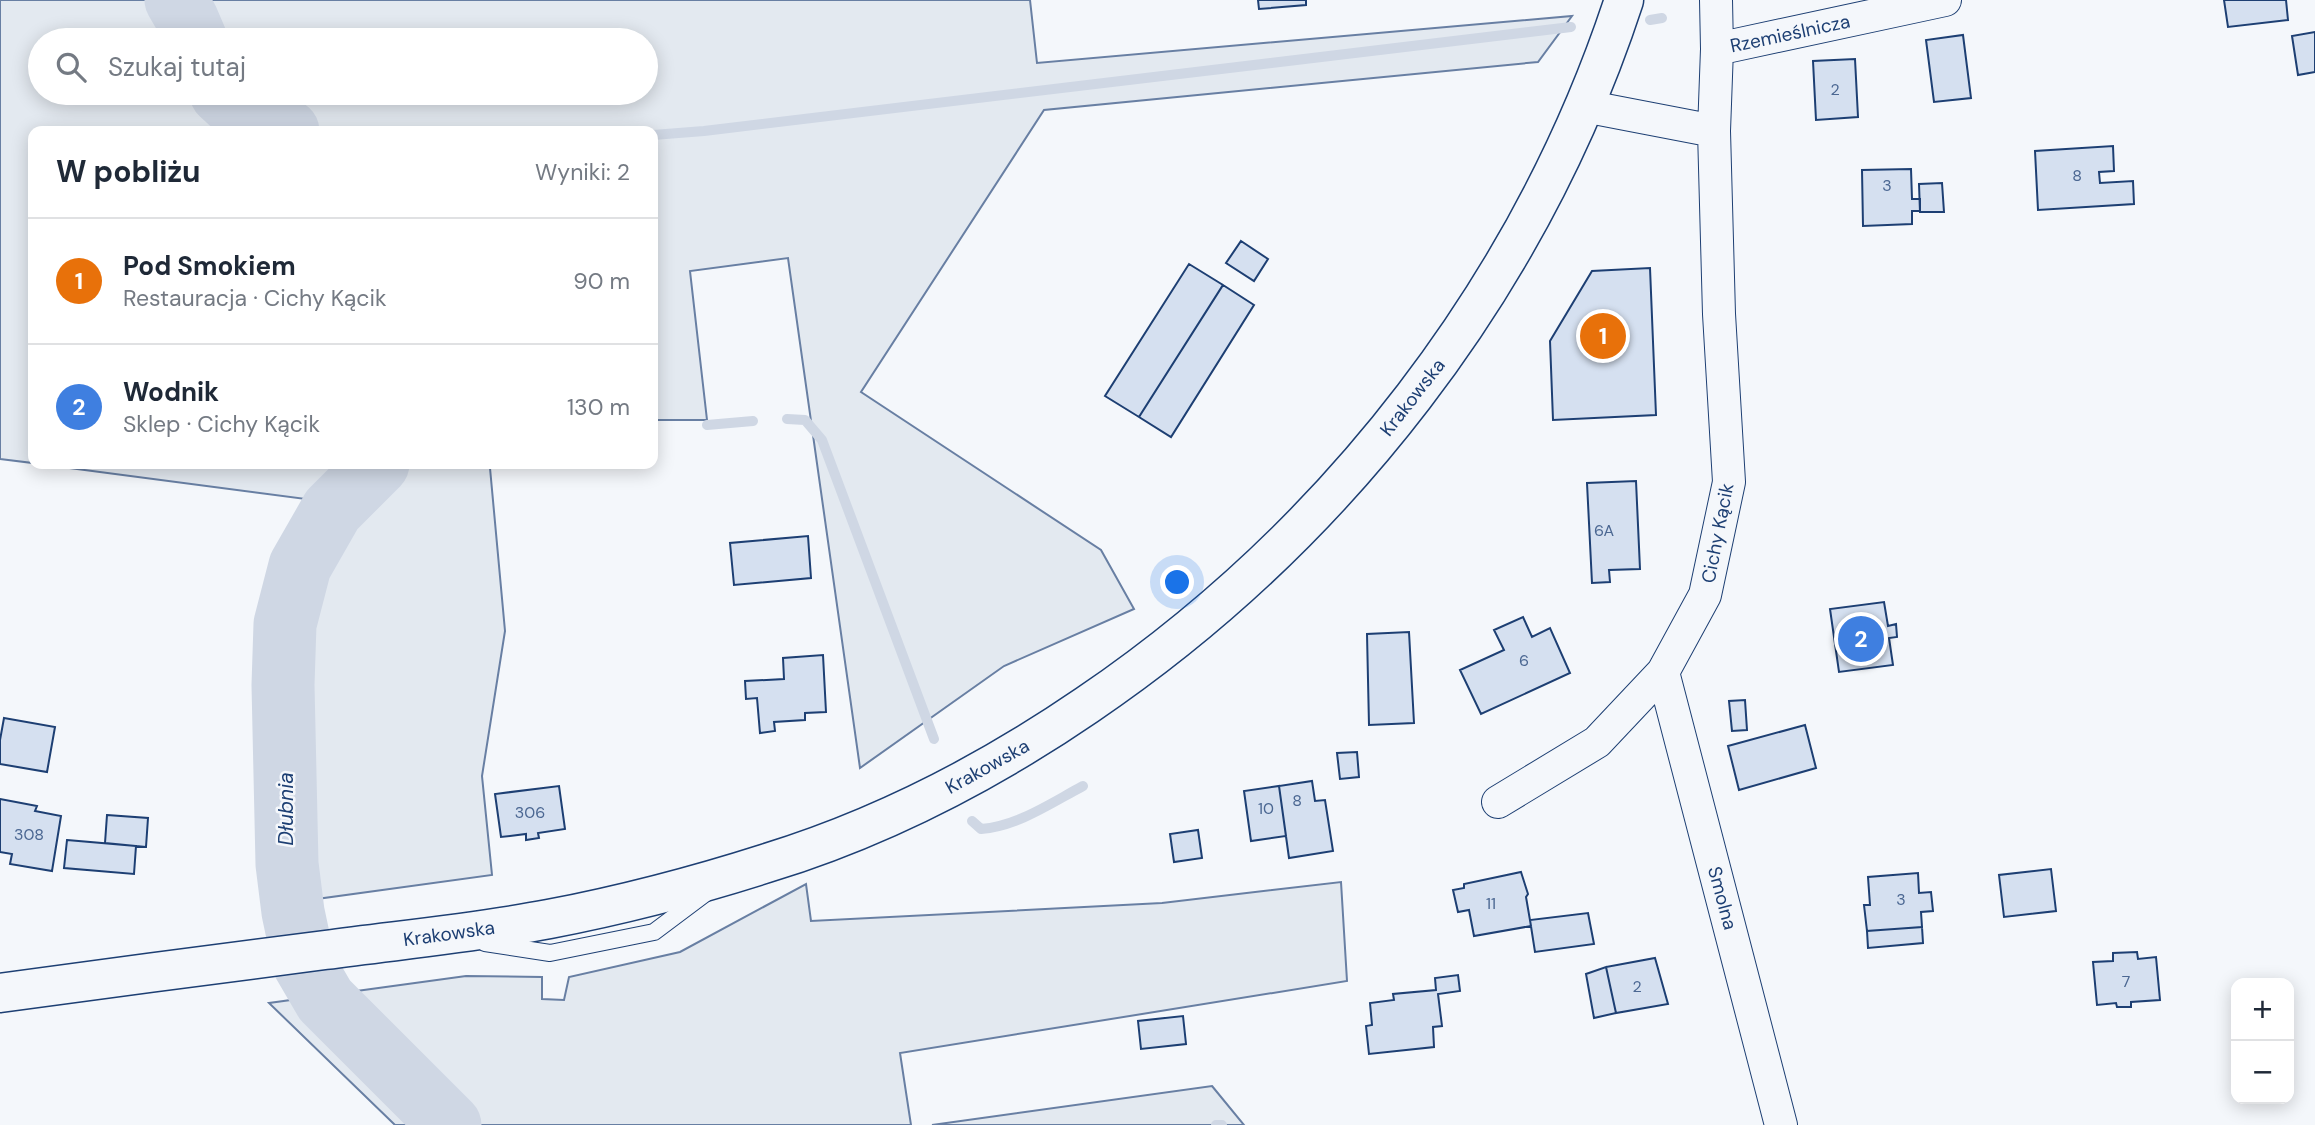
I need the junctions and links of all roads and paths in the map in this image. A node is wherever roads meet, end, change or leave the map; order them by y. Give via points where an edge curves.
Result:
1 (1624, 0) edge
2 (1716, 0) edge
3 (1945, 0) edge
4 (1717, 49) junction
5 (1584, 106) junction
6 (1714, 131) junction
7 (1664, 672) junction
8 (1498, 802) dead end
9 (0, 993) edge
10 (1781, 1125) edge

1 - 5 main road, Krakowska
2 - 4 street, Cichy Kącik
3 - 4 street, Rzemieślnicza
4 - 6 street, Cichy Kącik
5 - 6 street
5 - 9 main road, Krakowska via 1555,172 1460,335 1341,484 1197,625 1039,738 958,784 878,822 771,863 635,901 372,944
6 - 7 street, Cichy Kącik via 1729,482 1705,595
7 - 8 street, Cichy Kącik via 1597,742
7 - 10 street, Smolna

